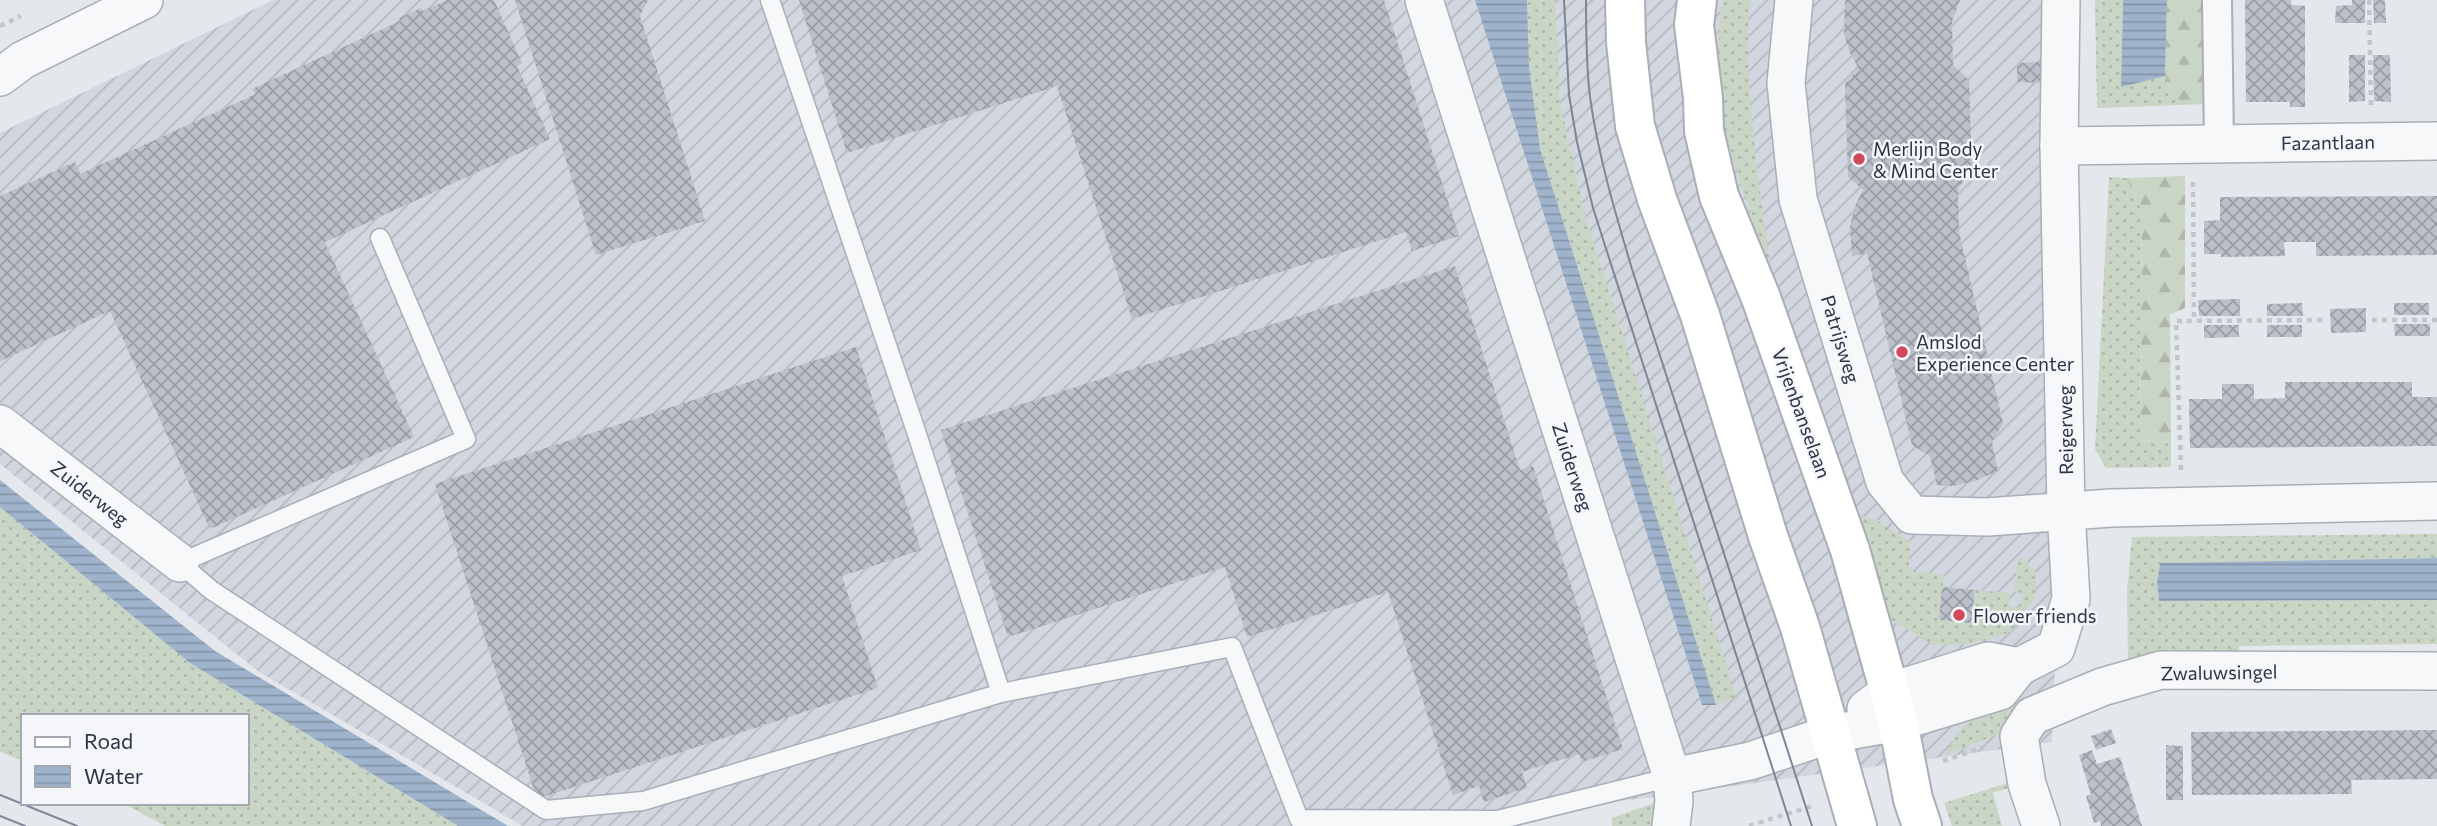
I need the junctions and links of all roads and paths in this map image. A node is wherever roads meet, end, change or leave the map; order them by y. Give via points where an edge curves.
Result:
1 (144, 0) edge
2 (770, 0) edge
3 (1424, 0) edge
4 (1625, 0) edge
5 (1697, 0) edge
6 (1794, 0) edge
7 (2061, 0) edge
8 (2217, 0) edge
9 (2369, 0) edge
10 (8, 68) edge
11 (2437, 141) edge
12 (2371, 142) junction
13 (2206, 144) junction
14 (2059, 146) junction
15 (380, 238) dead end
16 (2326, 320) dead end
17 (2372, 320) dead end
18 (2437, 320) edge
19 (2194, 321) junction
20 (0, 424) edge
21 (2181, 473) dead end
22 (2437, 501) edge
23 (2066, 510) junction
24 (180, 563) junction
25 (2437, 671) edge
26 (1001, 693) junction
27 (1893, 707) junction
28 (1831, 734) junction
29 (1672, 777) junction
30 (1671, 826) edge
31 (1857, 826) edge
32 (1922, 826) edge
33 (2041, 826) edge

1 - 10 street
2 - 26 lane
3 - 29 street, Zuiderweg
4 - 28 main road via 1634,126 1700,315
5 - 27 main road, Vrijenbanselaan via 1694,25 1704,131 1719,196 1761,298 1850,550
6 - 23 street, Patrijsweg via 1786,83 1798,199 1885,482 1912,515 1987,517
7 - 14 street, Reigerweg
8 - 13 street
9 - 12 path
11 - 12 street, Fazantlaan
12 - 13 street, Fazantlaan
13 - 14 street, Fazantlaan
13 - 19 path
14 - 23 street, Reigerweg
15 - 24 lane via 466,439
16 - 19 path
17 - 18 path
19 - 21 path via 2176,321
20 - 24 street, Zuiderweg
22 - 23 street
23 - 27 street, Reigerweg via 2071,600 2056,648 2019,667 2000,691
24 - 26 lane via 211,590 546,810 643,801
25 - 33 street, Zwaluwsingel via 2161,670 2102,687 2032,716 2019,736
26 - 29 lane via 1233,647 1299,819 1498,820
27 - 28 street, Reigerweg
27 - 32 main road, Vrijenbanselaan
28 - 29 street via 1750,761
28 - 31 main road
29 - 30 street, Zuiderweg

